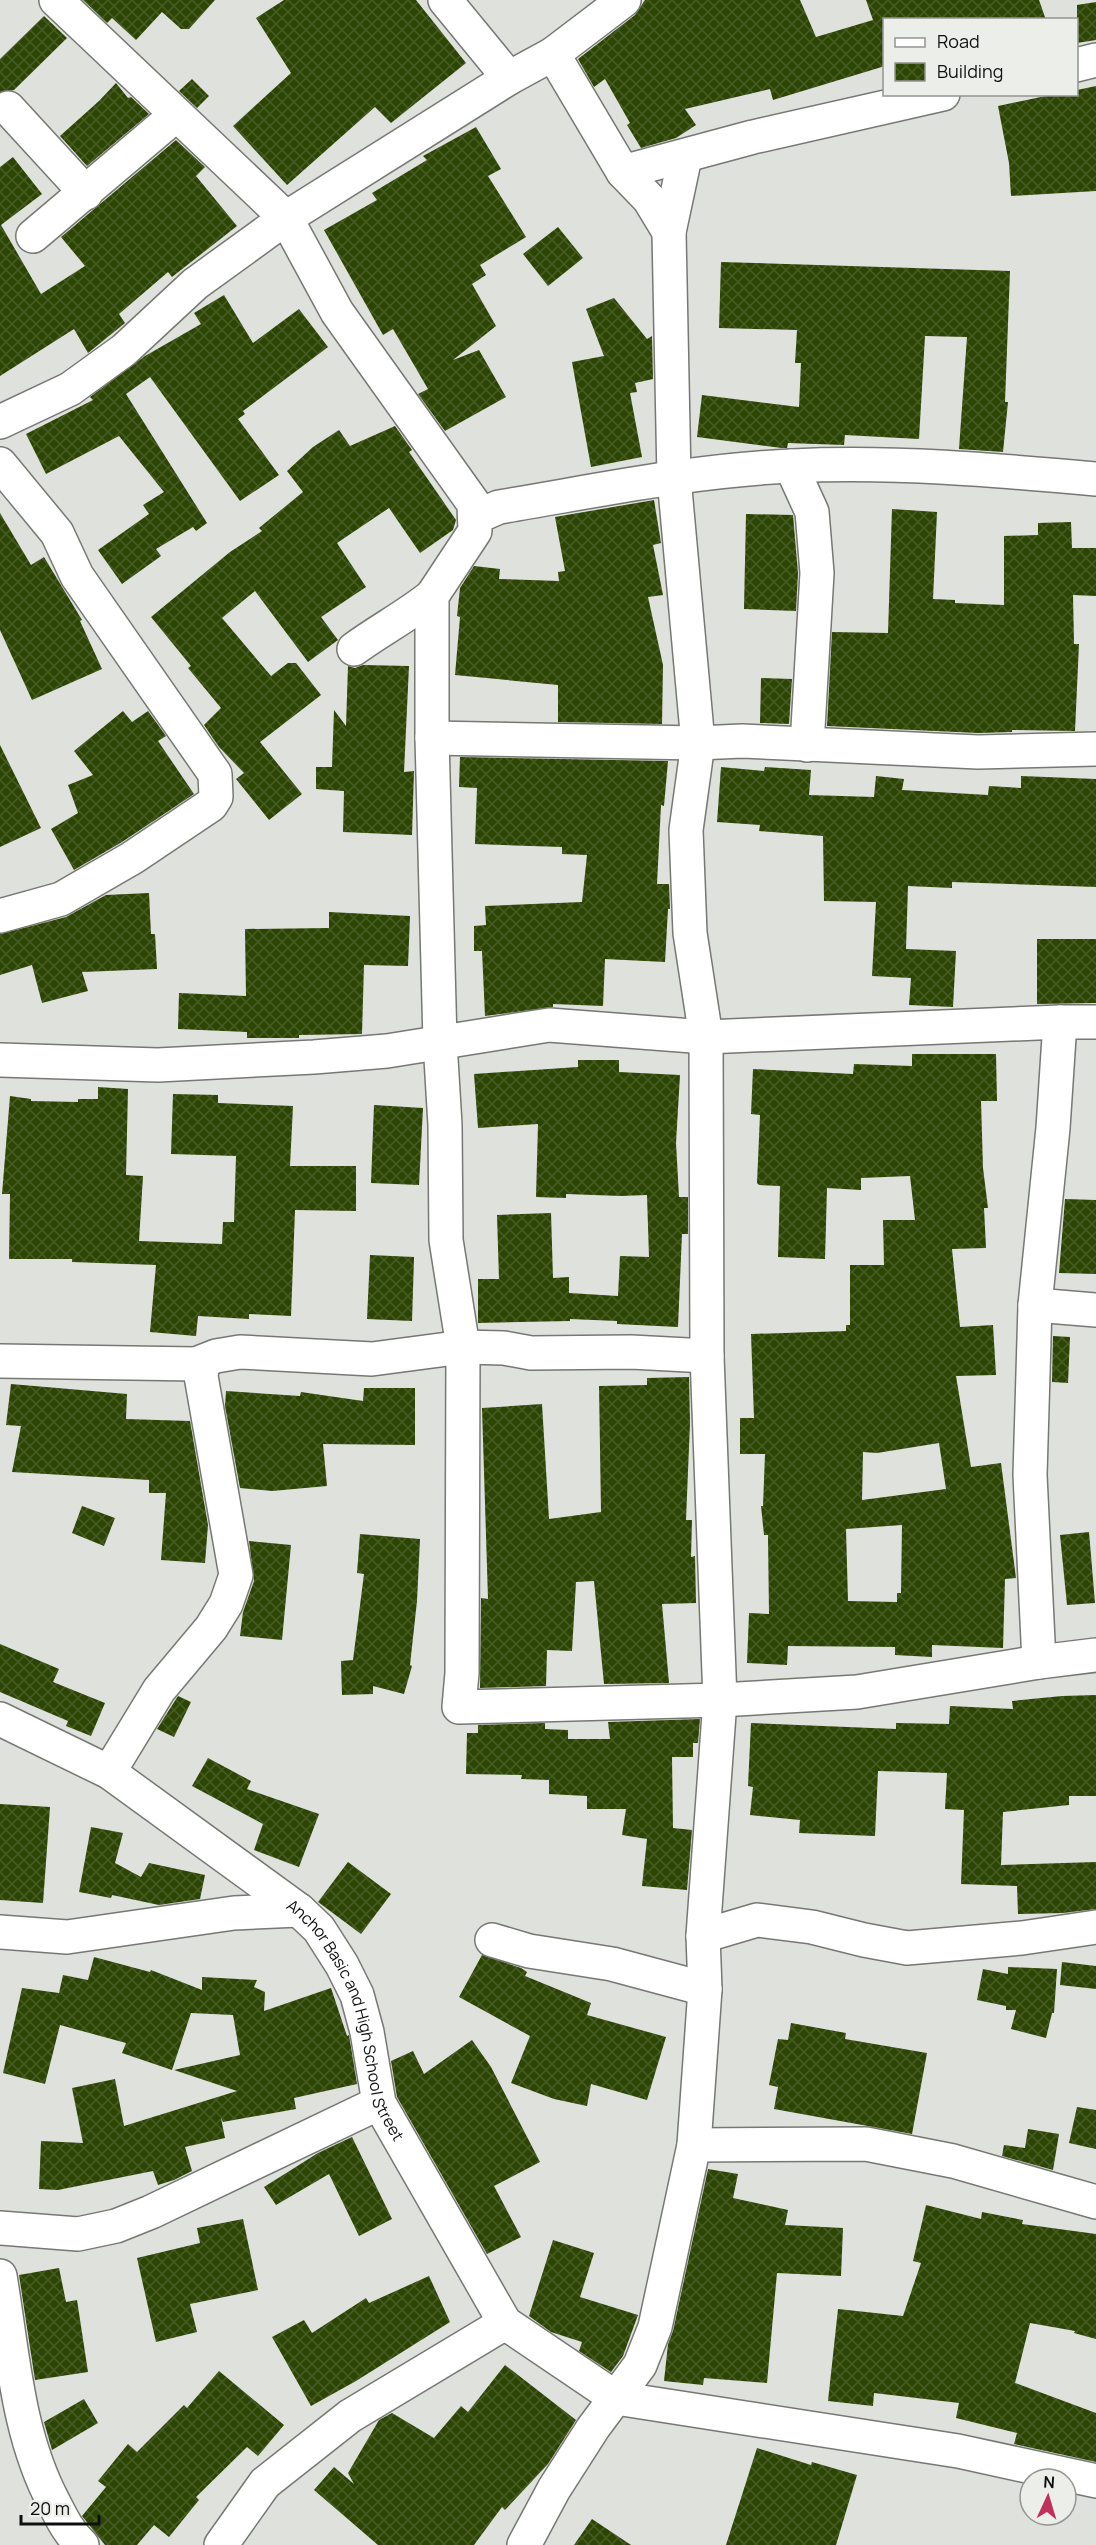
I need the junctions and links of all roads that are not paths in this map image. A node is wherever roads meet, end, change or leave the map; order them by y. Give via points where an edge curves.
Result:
1 (56, 0) edge
2 (445, 0) edge
3 (624, 0) edge
4 (554, 54) junction
5 (1096, 60) edge
6 (1078, 65) edge
7 (509, 78) junction
8 (935, 96) edge
9 (8, 108) dead end
10 (176, 116) junction
11 (685, 157) junction
12 (623, 172) junction
13 (86, 193) junction
14 (286, 218) junction
15 (669, 232) junction
16 (33, 236) dead end
17 (0, 422) edge
18 (0, 464) edge
19 (792, 466) junction
20 (674, 478) junction
21 (1096, 479) edge
22 (476, 517) junction
23 (432, 596) junction
24 (354, 649) dead end
25 (432, 738) junction
26 (698, 743) junction
27 (807, 745) junction
28 (1096, 749) edge
29 (0, 916) edge
30 (1060, 1022) junction
31 (1096, 1022) edge
32 (706, 1037) junction
33 (440, 1042) junction
34 (0, 1060) edge
35 (1035, 1305) junction
36 (1096, 1310) edge
37 (464, 1347) junction
38 (707, 1356) junction
39 (0, 1361) edge
40 (196, 1364) junction
41 (1096, 1655) edge
42 (1039, 1662) junction
43 (720, 1700) junction
44 (0, 1719) edge
45 (109, 1772) junction
46 (299, 1910) junction
47 (1096, 1928) edge
48 (0, 1932) edge
49 (703, 1936) junction
50 (492, 1940) dead end
51 (705, 1989) junction
52 (379, 2103) junction
53 (694, 2145) junction
54 (1096, 2202) edge
55 (0, 2228) edge
56 (0, 2276) edge
57 (505, 2323) junction
58 (616, 2398) junction
59 (1096, 2481) edge
60 (82, 2545) edge
61 (220, 2545) edge
62 (524, 2545) edge

1 - 10 street
2 - 7 street
3 - 4 street
4 - 7 street
4 - 12 street
5 - 6 street
7 - 14 street
8 - 11 street via 753,137
9 - 13 street
10 - 13 street
10 - 14 street
11 - 12 street
11 - 15 street
12 - 15 street via 649,199
13 - 16 street
14 - 17 street via 195,284 115,357 70,389
14 - 22 street via 337,312 474,504
15 - 20 street
18 - 29 street via 57,533 78,576 215,774 216,797 211,805 159,840 61,899
19 - 20 street
19 - 21 street via 940,466
19 - 27 street via 812,512 817,573
20 - 22 street via 500,507
20 - 26 street
22 - 23 street via 475,531
23 - 24 street
23 - 25 street
25 - 26 street
25 - 33 street
26 - 27 street
26 - 32 street via 686,830 690,933
27 - 28 street via 978,752
30 - 31 street
30 - 32 street
30 - 35 street
32 - 33 street via 549,1025
32 - 38 street
33 - 34 street via 377,1052 158,1065
33 - 37 street via 446,1125 446,1240
35 - 36 street
35 - 42 street via 1030,1475
37 - 38 street via 543,1353
37 - 40 street via 372,1359 240,1352
37 - 43 street via 459,1707
38 - 43 street
39 - 40 street
40 - 45 street via 202,1369 236,1575 226,1604 211,1628 159,1690
41 - 42 street
42 - 43 street via 856,1692
43 - 49 street
44 - 45 street, Anchor Basic and High School Street
45 - 46 street, Anchor Basic and High School Street
46 - 48 street via 234,1913 67,1937
46 - 52 street, Anchor Basic and High School Street via 319,1929 357,1995
47 - 49 street via 906,1948 812,1927 757,1920
49 - 51 street
50 - 51 street via 529,1951 612,1964
51 - 53 street
52 - 55 street via 116,2226 78,2234
52 - 57 street, Anchor Basic and High School Street
53 - 54 street via 866,2144 953,2161
53 - 58 street via 655,2327 640,2365
56 - 60 street via 26,2437 40,2477 69,2533
57 - 58 street, Anchor Basic and High School Street
57 - 61 street via 350,2416 265,2483
58 - 59 street via 958,2451
58 - 62 street via 554,2489

